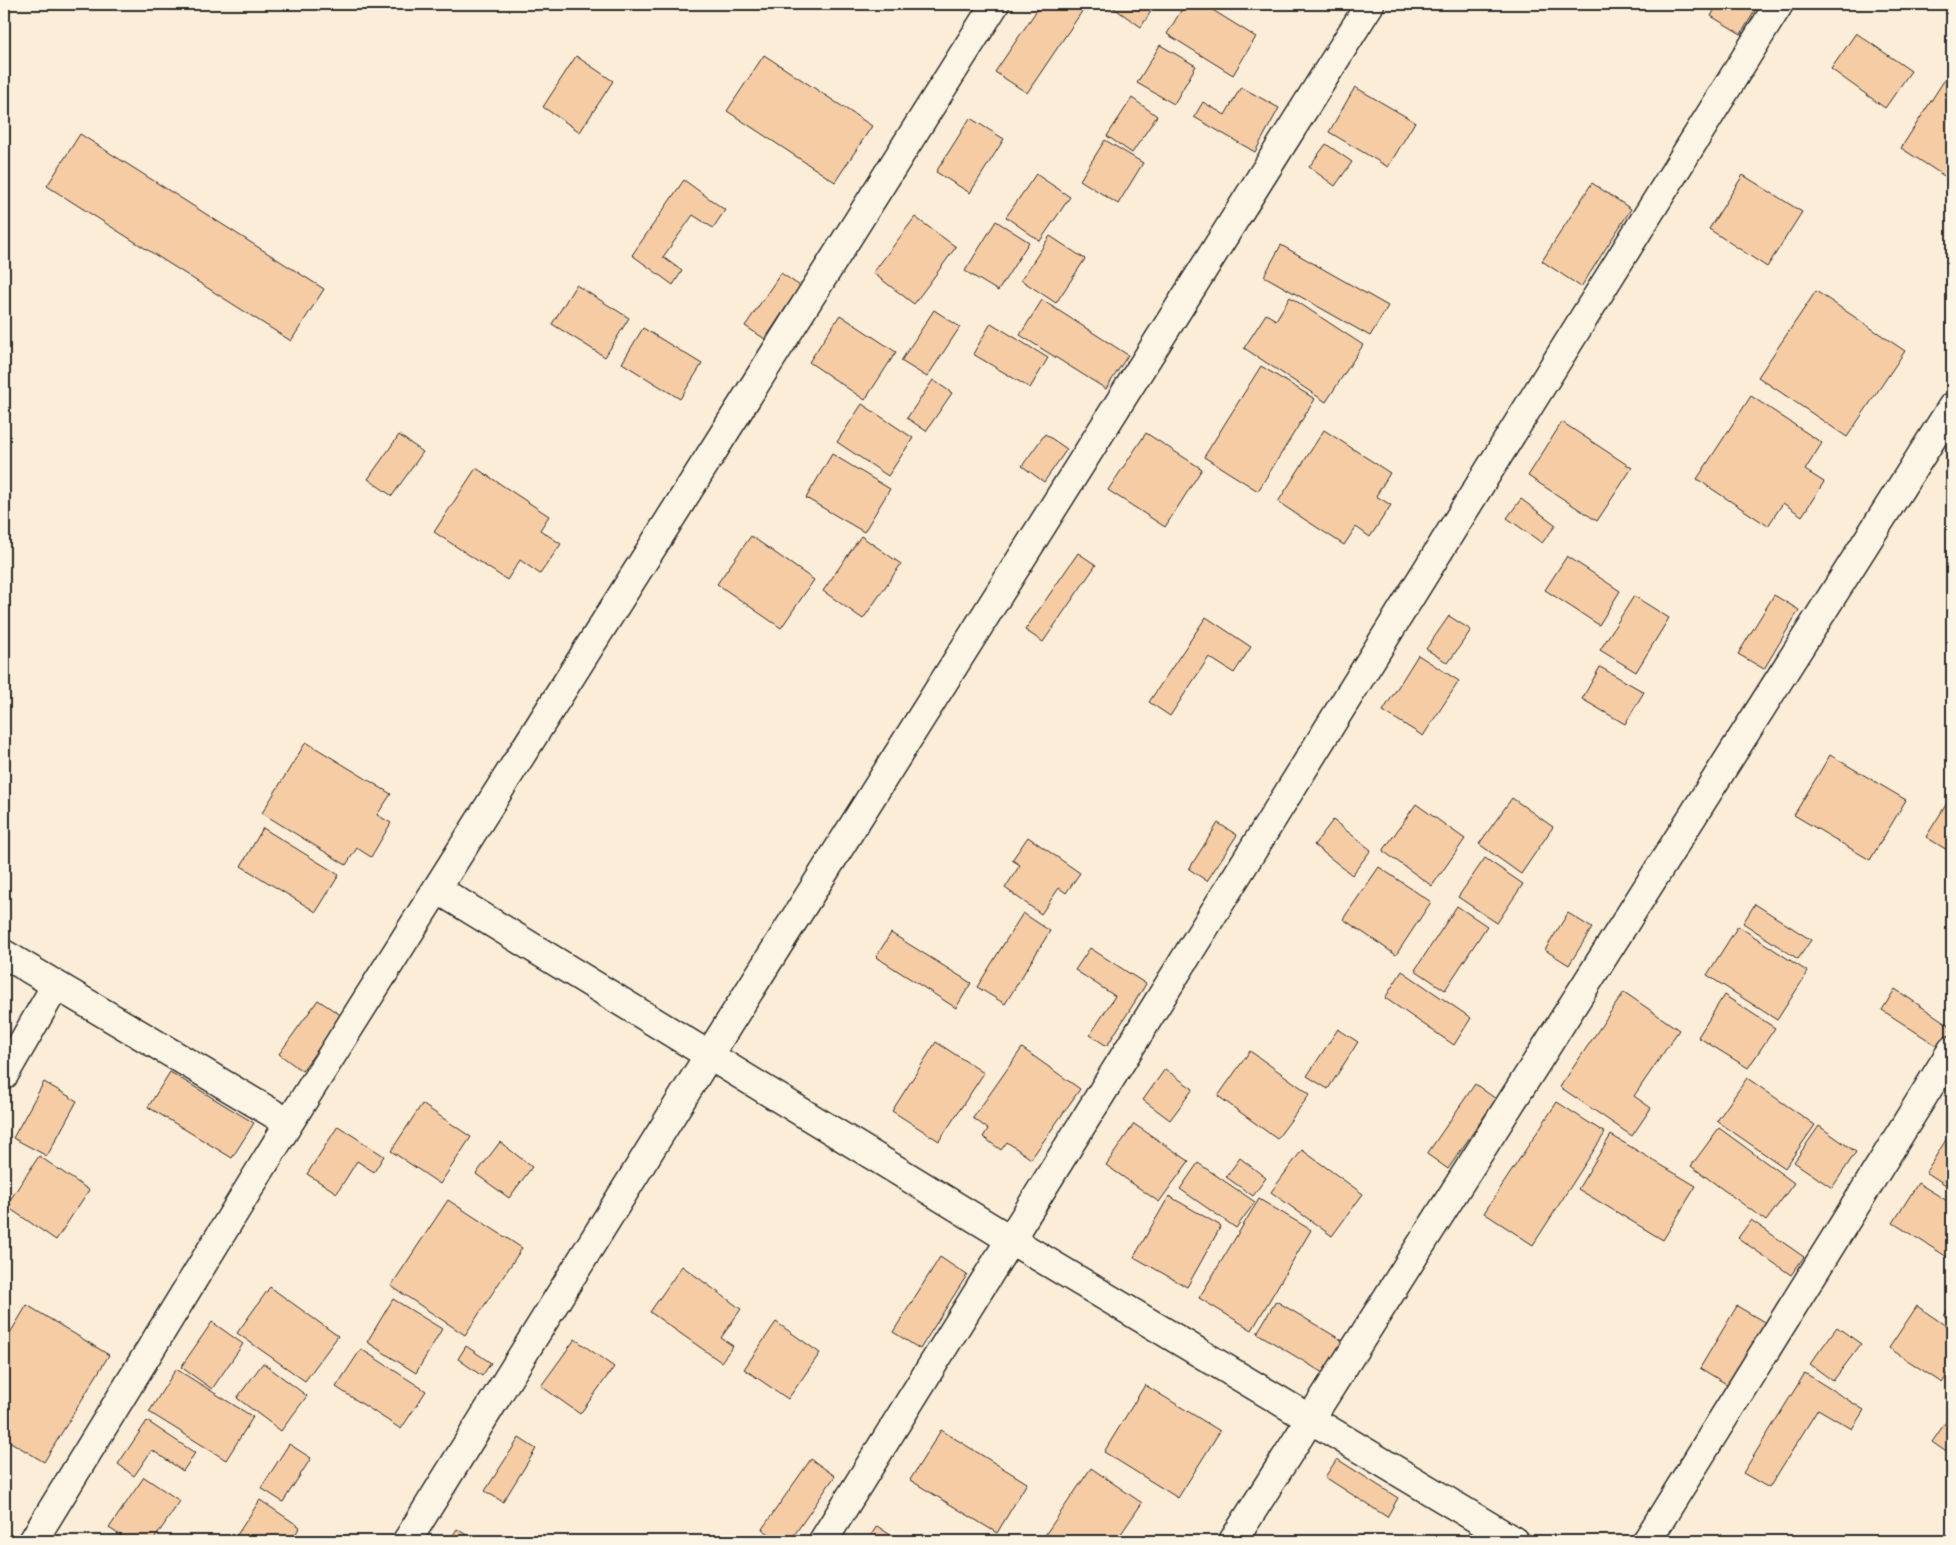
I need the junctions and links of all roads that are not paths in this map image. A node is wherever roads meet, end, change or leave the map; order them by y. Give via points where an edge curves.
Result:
1 (995, 4) edge
2 (1370, 4) edge
3 (1779, 4) edge
4 (1952, 407) edge
5 (437, 889) junction
6 (4, 954) edge
7 (56, 985) junction
8 (1952, 1050) edge
9 (709, 1055) junction
10 (4, 1075) edge
11 (289, 1123) junction
12 (1011, 1240) junction
13 (1310, 1418) junction
14 (33, 1541) edge
15 (407, 1541) edge
16 (823, 1541) edge
17 (1233, 1541) edge
18 (1514, 1541) edge
19 (1647, 1541) edge

1 - 5 street
2 - 9 street
3 - 12 street
4 - 13 street
5 - 9 street
5 - 11 street
6 - 7 street
7 - 10 street
7 - 11 street
8 - 19 street
9 - 12 street
9 - 15 street
11 - 14 street
12 - 13 street
12 - 16 street
13 - 17 street
13 - 18 street

